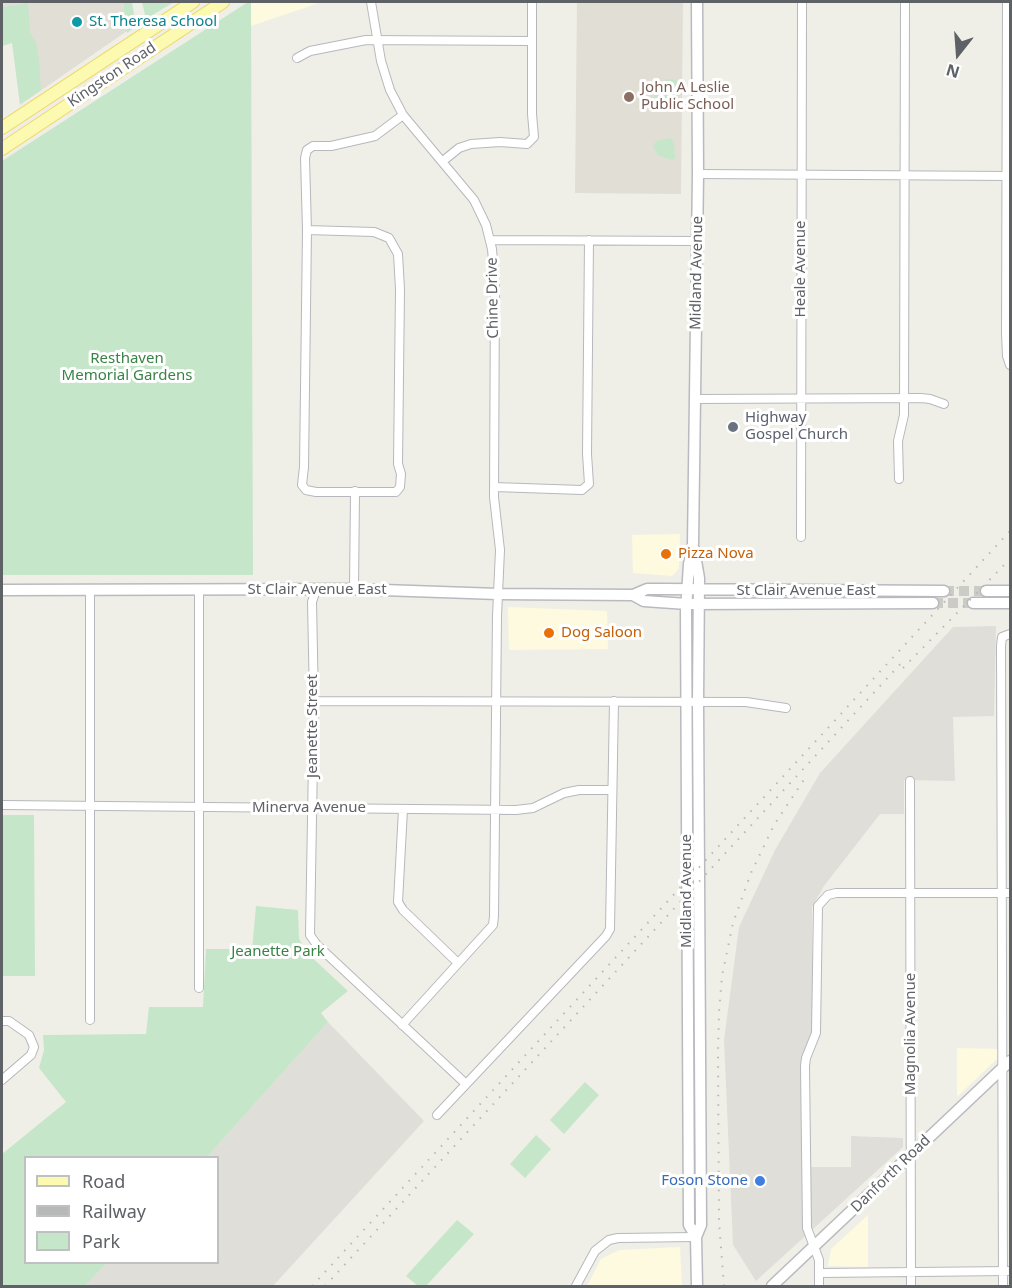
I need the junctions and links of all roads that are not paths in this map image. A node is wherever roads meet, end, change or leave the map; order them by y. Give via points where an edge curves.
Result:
1 (193, 2) edge
2 (223, 2) edge
3 (371, 2) edge
4 (532, 2) edge
5 (697, 2) edge
6 (802, 2) edge
7 (905, 2) edge
8 (1007, 2) edge
9 (377, 40) junction
10 (532, 41) junction
11 (297, 58) dead end
12 (403, 115) junction
13 (2, 128) edge
14 (2, 149) edge
15 (443, 161) junction
16 (698, 174) junction
17 (802, 176) junction
18 (904, 176) junction
19 (1009, 176) edge
20 (307, 230) junction
21 (490, 240) junction
22 (589, 240) junction
23 (697, 240) junction
24 (1011, 365) edge
25 (695, 399) junction
26 (801, 399) junction
27 (904, 399) junction
28 (944, 404) dead end
29 (899, 479) dead end
30 (494, 487) junction
31 (355, 491) junction
32 (801, 537) dead end
33 (354, 589) junction
34 (2, 590) edge
35 (90, 590) junction
36 (316, 590) junction
37 (693, 590) junction
38 (199, 591) junction
39 (944, 591) tunnel mouth
40 (986, 591) tunnel mouth
41 (1011, 591) edge
42 (498, 594) junction
43 (633, 595) junction
44 (933, 603) tunnel mouth
45 (974, 603) tunnel mouth
46 (1011, 603) edge
47 (692, 604) junction
48 (1011, 634) edge
49 (314, 701) junction
50 (497, 701) junction
51 (614, 702) junction
52 (692, 702) junction
53 (786, 708) dead end
54 (910, 781) dead end
55 (612, 790) junction
56 (2, 805) edge
57 (91, 807) junction
58 (200, 808) junction
59 (313, 808) junction
60 (403, 809) junction
61 (496, 810) junction
62 (910, 893) junction
63 (1001, 893) junction
64 (1011, 893) edge
65 (458, 963) junction
66 (199, 988) dead end
67 (90, 1020) dead end
68 (2, 1021) edge
69 (402, 1025) junction
70 (1006, 1065) edge
71 (2, 1080) edge
72 (466, 1084) junction
73 (437, 1115) dead end
74 (911, 1156) junction
75 (696, 1237) junction
76 (814, 1246) junction
77 (1007, 1271) edge
78 (911, 1272) junction
79 (820, 1273) junction
80 (697, 1286) edge
81 (576, 1287) edge
82 (772, 1287) edge
83 (819, 1287) edge
84 (911, 1287) edge
85 (1003, 1287) edge

1 - 13 main road, Kingston Road
2 - 14 main road, Kingston Road
3 - 9 street, Chine Drive
4 - 10 street
5 - 16 main road, Midland Avenue
6 - 17 street, Heale Avenue
7 - 18 street
8 - 19 street
9 - 10 street
9 - 11 street via 310,51
9 - 12 street, Chine Drive via 386,81
10 - 15 street via 533,139 527,144 471,144
12 - 15 street, Chine Drive
12 - 20 street via 375,136 309,148 305,159
15 - 21 street, Chine Drive via 474,200
16 - 17 street
16 - 23 main road, Midland Avenue
17 - 18 street
17 - 26 street, Heale Avenue
18 - 19 street
18 - 27 street
19 - 24 street via 1006,356
20 - 31 street via 302,485 312,492
20 - 31 street via 382,234 395,247 399,263 400,487 390,493
21 - 22 street
21 - 30 street, Chine Drive via 495,286
22 - 23 street
22 - 30 street via 589,484 582,490
23 - 25 main road, Midland Avenue
25 - 26 street
25 - 37 main road, Midland Avenue
26 - 27 street
26 - 32 street, Heale Avenue
27 - 28 street via 930,399
27 - 29 street via 904,423 898,441
30 - 42 street, Chine Drive via 500,550
31 - 33 street
33 - 36 main road, St Clair Avenue East
33 - 42 main road, St Clair Avenue East
34 - 35 main road, St Clair Avenue East
35 - 38 main road, St Clair Avenue East
35 - 57 street
36 - 38 main road, St Clair Avenue East
36 - 49 street, Jeanette Street via 312,602
37 - 39 main road, St Clair Avenue East
37 - 43 main road, St Clair Avenue East via 647,590
37 - 47 main road, Midland Avenue
38 - 58 street
40 - 41 main road
42 - 43 main road, St Clair Avenue East
42 - 50 street, Chine Drive
43 - 47 main road, St Clair Avenue East via 644,601
44 - 47 main road, St Clair Avenue East
45 - 46 main road
47 - 52 main road, Midland Avenue
48 - 63 street via 1002,637 1001,646
49 - 50 street
49 - 59 street, Jeanette Street
50 - 51 street
50 - 61 street, Chine Drive
51 - 52 street
51 - 55 street
52 - 53 street via 746,702
52 - 75 main road, Midland Avenue via 701,1225
54 - 62 street, Magnolia Avenue
55 - 61 street, Minerva Avenue via 579,790 532,808
55 - 72 street via 610,929
56 - 57 street, Minerva Avenue
57 - 58 street, Minerva Avenue
57 - 67 street
58 - 59 street, Minerva Avenue
58 - 66 street
59 - 60 street, Minerva Avenue
59 - 69 street, Jeanette Street via 311,938
60 - 61 street, Minerva Avenue
60 - 65 street via 398,902
61 - 65 street, Chine Drive via 493,925
62 - 63 street
62 - 74 street, Magnolia Avenue
62 - 76 street via 836,893 828,895 818,906 817,1024 805,1066 807,1228
63 - 64 street
63 - 70 street
65 - 69 street, Chine Drive
68 - 71 street via 9,1021 29,1035 34,1047 31,1055
69 - 72 street, Jeanette Street
70 - 74 main road, Danforth Road
70 - 77 street
72 - 73 street
74 - 76 main road, Danforth Road
74 - 78 street, Magnolia Avenue
75 - 80 main road, Midland Avenue
75 - 81 street via 609,1240 595,1251
76 - 79 street
76 - 82 main road, Danforth Road
77 - 78 street
77 - 85 street
78 - 79 street
78 - 84 street, Magnolia Avenue
79 - 83 street

